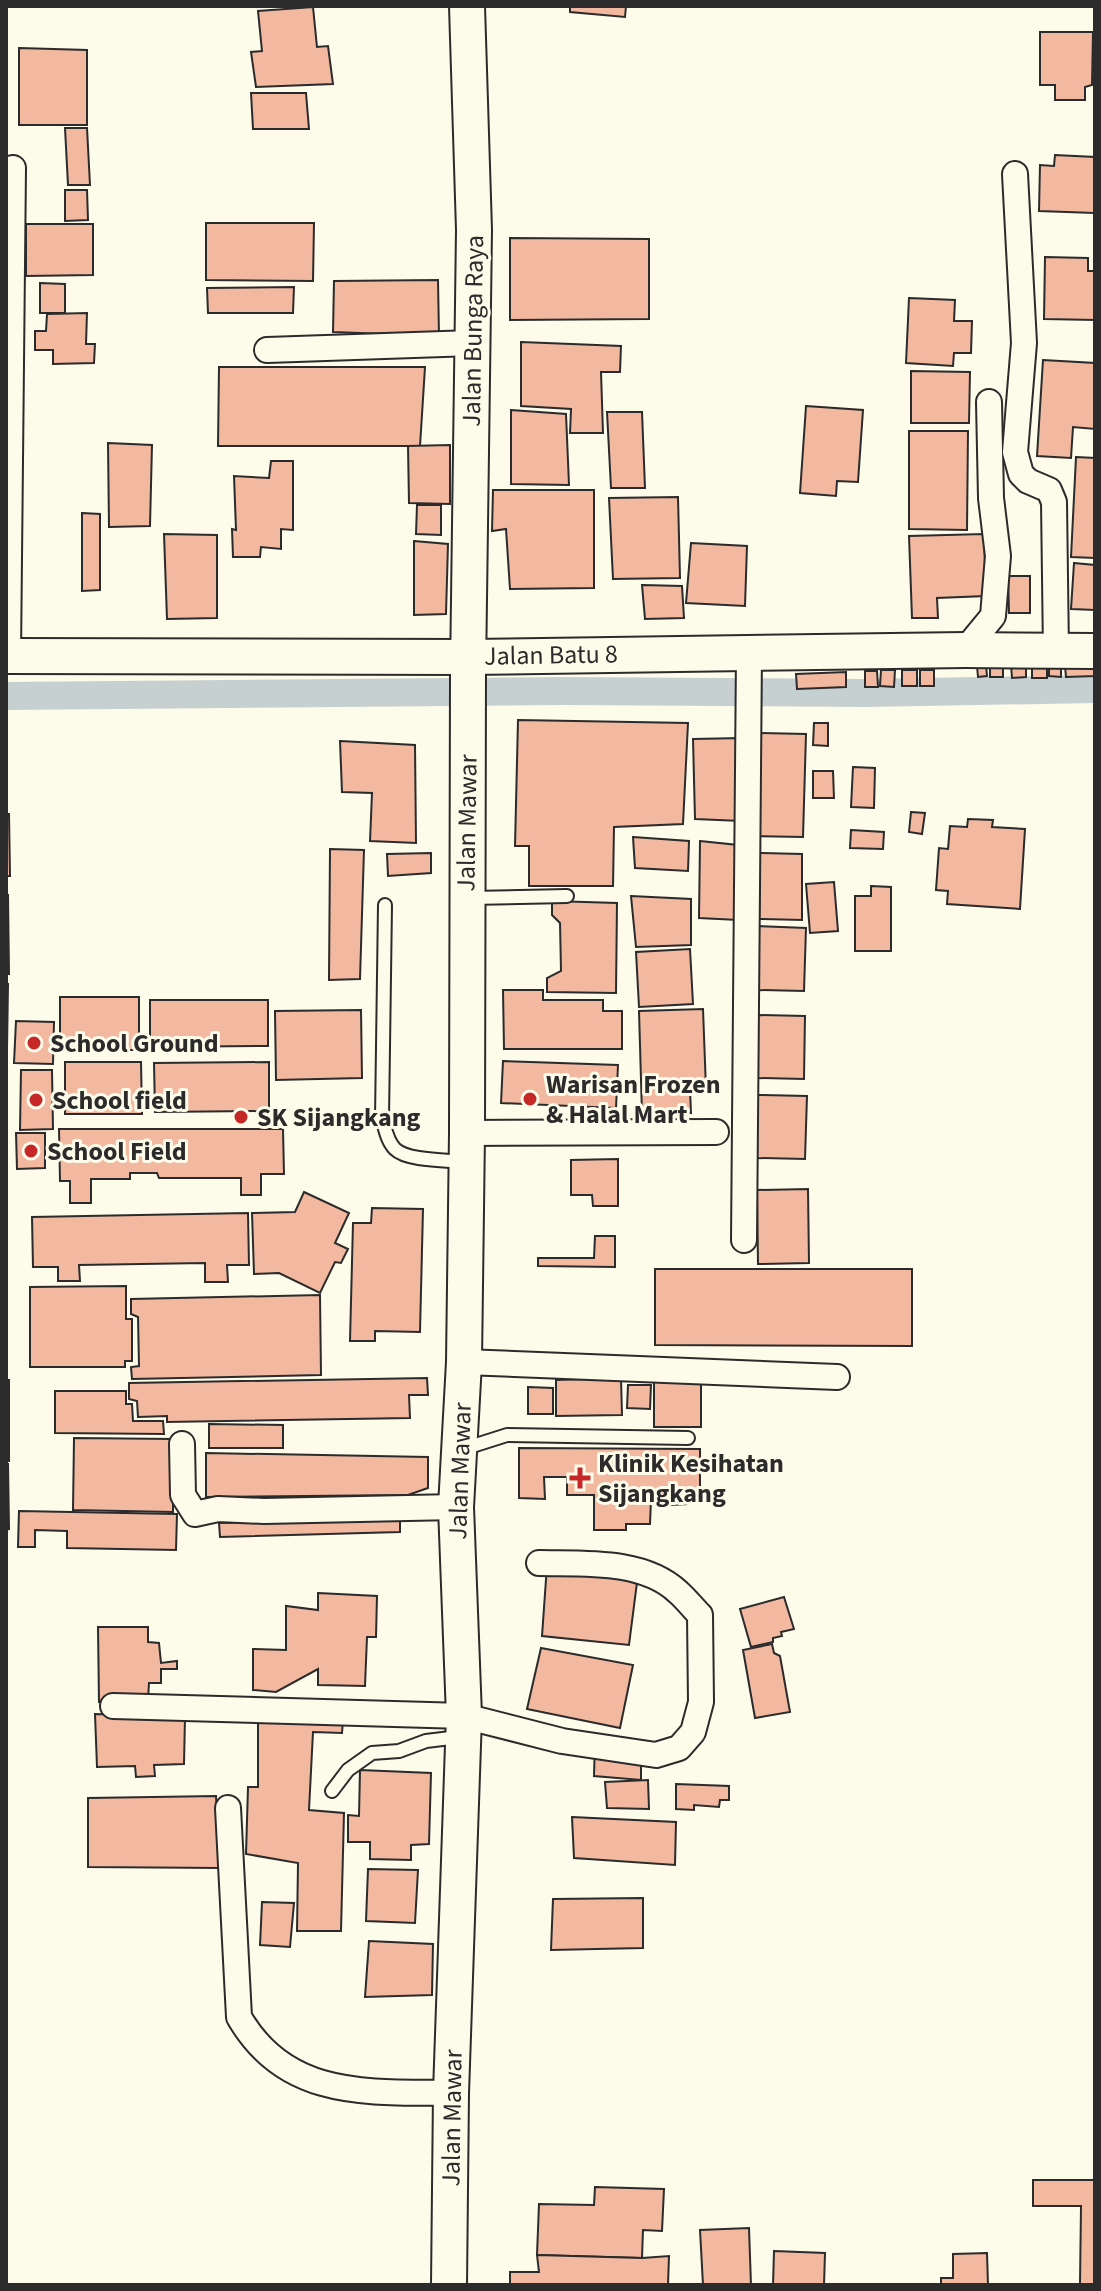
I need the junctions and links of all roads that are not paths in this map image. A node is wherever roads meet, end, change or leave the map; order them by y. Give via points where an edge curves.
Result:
1 (467, 6) edge
2 (13, 168) dead end
3 (1015, 174) dead end
4 (473, 343) junction
5 (267, 350) dead end
6 (989, 402) dead end
7 (965, 650) junction
8 (1095, 651) edge
9 (1056, 652) junction
10 (749, 653) junction
11 (7, 656) edge
12 (468, 665) junction
13 (567, 896) dead end
14 (466, 898) junction
15 (385, 905) dead end
16 (716, 1132) dead end
17 (466, 1148) junction
18 (744, 1240) dead end
19 (464, 1362) junction
20 (837, 1377) dead end
21 (688, 1438) dead end
22 (182, 1444) dead end
23 (460, 1450) junction
24 (456, 1507) junction
25 (539, 1563) dead end
26 (113, 1706) dead end
27 (463, 1726) junction
28 (332, 1791) dead end
29 (228, 1808) dead end
30 (451, 2093) junction
31 (449, 2285) edge

1 - 4 street, Jalan Bunga Raya
2 - 11 street
3 - 9 street via 1024,343 1015,452 1021,474 1049,490 1054,502
4 - 5 street
4 - 12 street, Jalan Bunga Raya
6 - 7 street via 998,556 993,616
7 - 9 street, Jalan Batu 8
7 - 10 street, Jalan Batu 8
8 - 9 street, Jalan Batu 8
10 - 12 street, Jalan Batu 8
10 - 18 street
11 - 12 street, Jalan Batu 8
12 - 14 street, Jalan Mawar
13 - 14 lane
14 - 17 street, Jalan Mawar
15 - 17 lane via 382,1118 388,1139 396,1151 412,1157
16 - 17 street
17 - 19 street, Jalan Mawar
19 - 20 street
19 - 23 street, Jalan Mawar
21 - 23 lane via 507,1435
22 - 24 street via 183,1495 195,1514 218,1509
23 - 24 street, Jalan Mawar
24 - 27 street, Jalan Mawar
25 - 27 street via 598,1564 647,1573 677,1590 700,1615 701,1702 693,1732 679,1748 656,1755
26 - 27 street
27 - 28 lane via 399,1751 372,1753 348,1770
27 - 30 street, Jalan Mawar
29 - 30 street via 239,2017 253,2041 284,2067 316,2083 355,2092
30 - 31 street, Jalan Mawar

